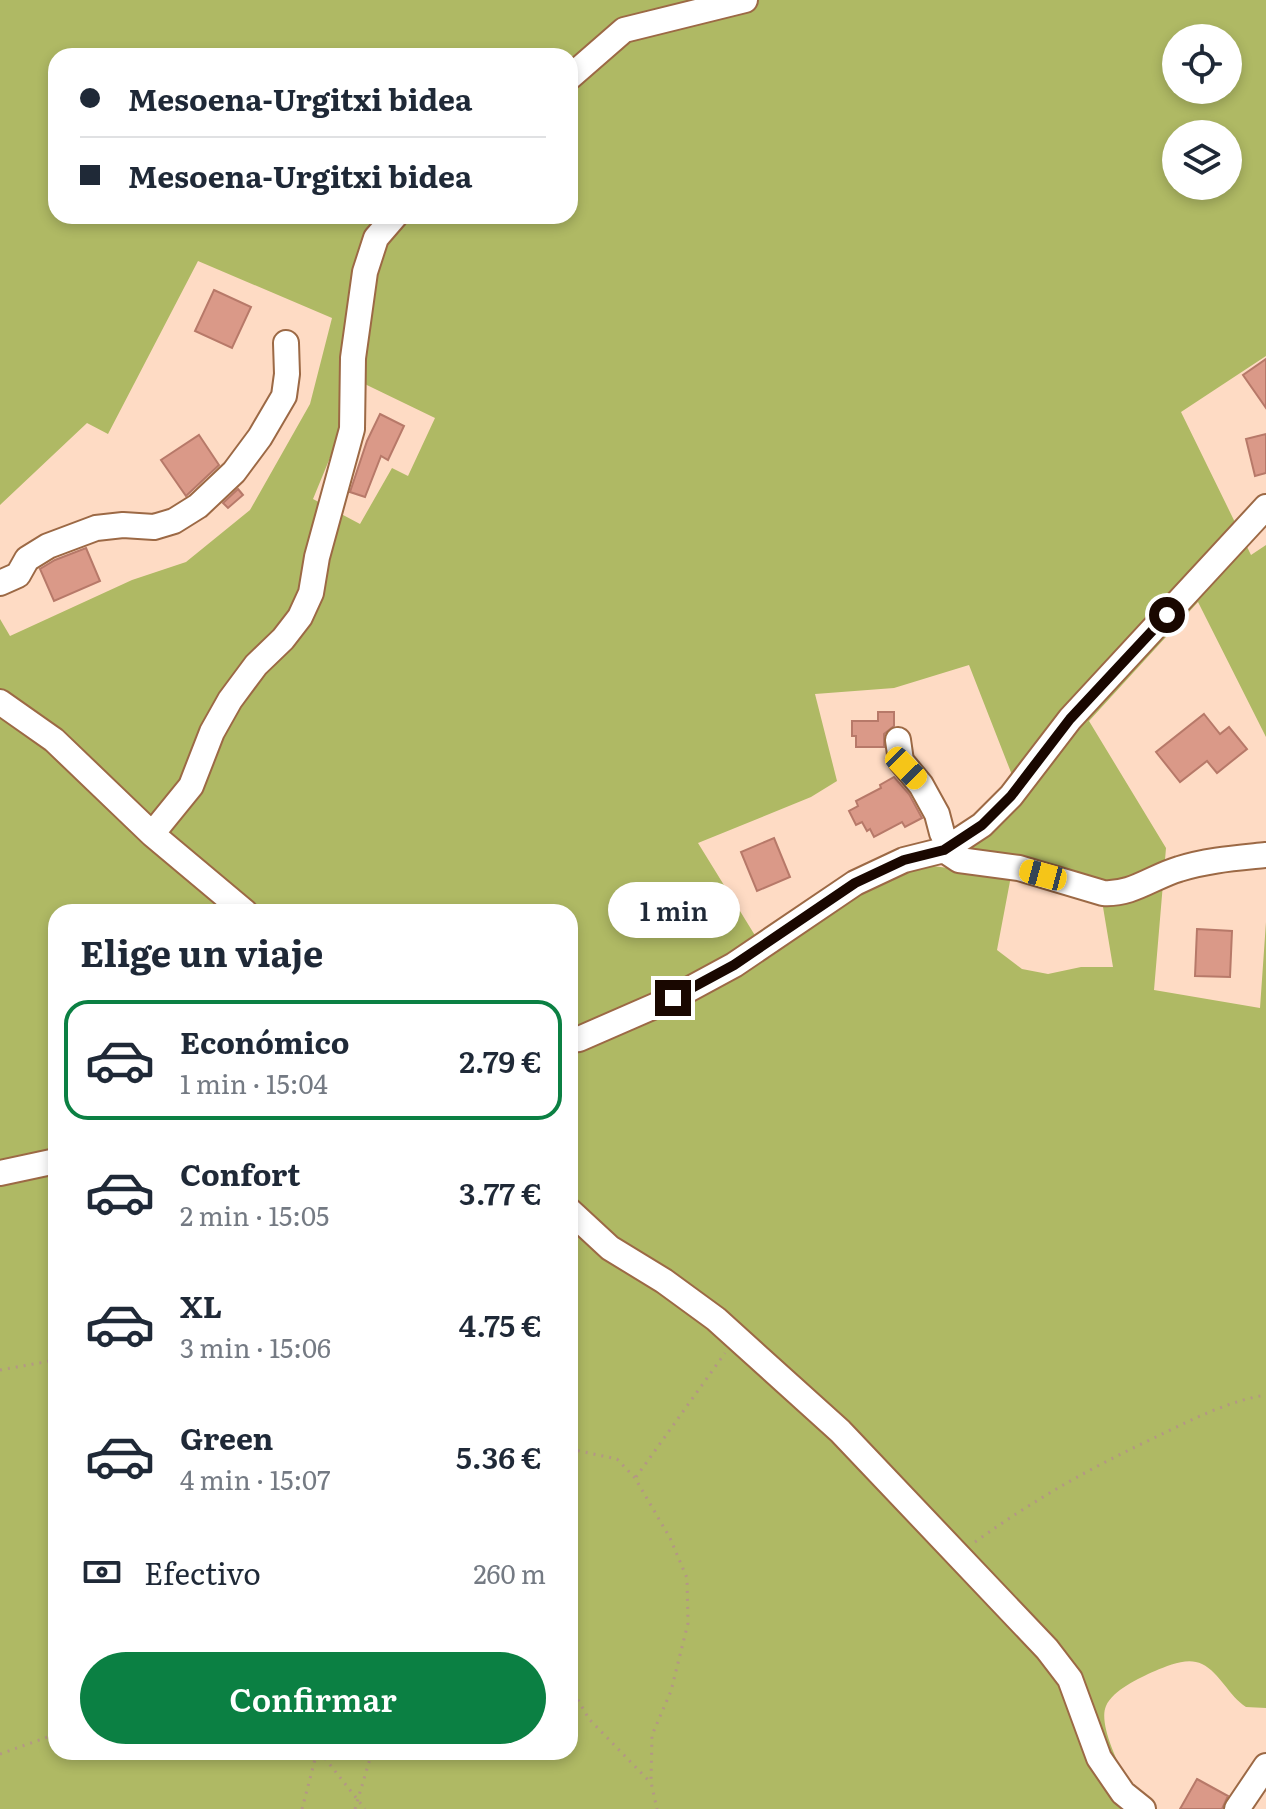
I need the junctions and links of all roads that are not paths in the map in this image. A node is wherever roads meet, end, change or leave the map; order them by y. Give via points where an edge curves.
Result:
1 (745, 0) edge
2 (578, 70) edge
3 (388, 224) edge
4 (286, 343) dead end
5 (1266, 507) edge
6 (0, 583) edge
7 (0, 702) edge
8 (898, 740) dead end
9 (152, 834) junction
10 (946, 848) junction
11 (1266, 855) edge
12 (235, 904) edge
13 (578, 1039) edge
14 (48, 1163) edge
15 (0, 1173) edge
16 (578, 1218) edge
17 (1266, 1766) edge
18 (1143, 1809) edge
19 (1237, 1809) edge

1 - 2 street via 624,30
3 - 9 street via 376,238 365,272 353,358 352,429 311,593 300,617 230,700 191,786
4 - 6 street via 284,396 243,460 198,506 154,527 96,528 48,546 27,559 18,575
5 - 10 street via 1070,719 1011,796 982,825
7 - 9 street via 54,740
8 - 10 street via 901,761 937,814
9 - 12 street
10 - 11 street via 959,860 1019,868 1116,894 1182,868
10 - 13 street via 855,883 734,965
14 - 15 street
16 - 18 street via 610,1248 716,1319 840,1431 958,1554 1070,1679 1099,1758 1123,1793
17 - 19 street

